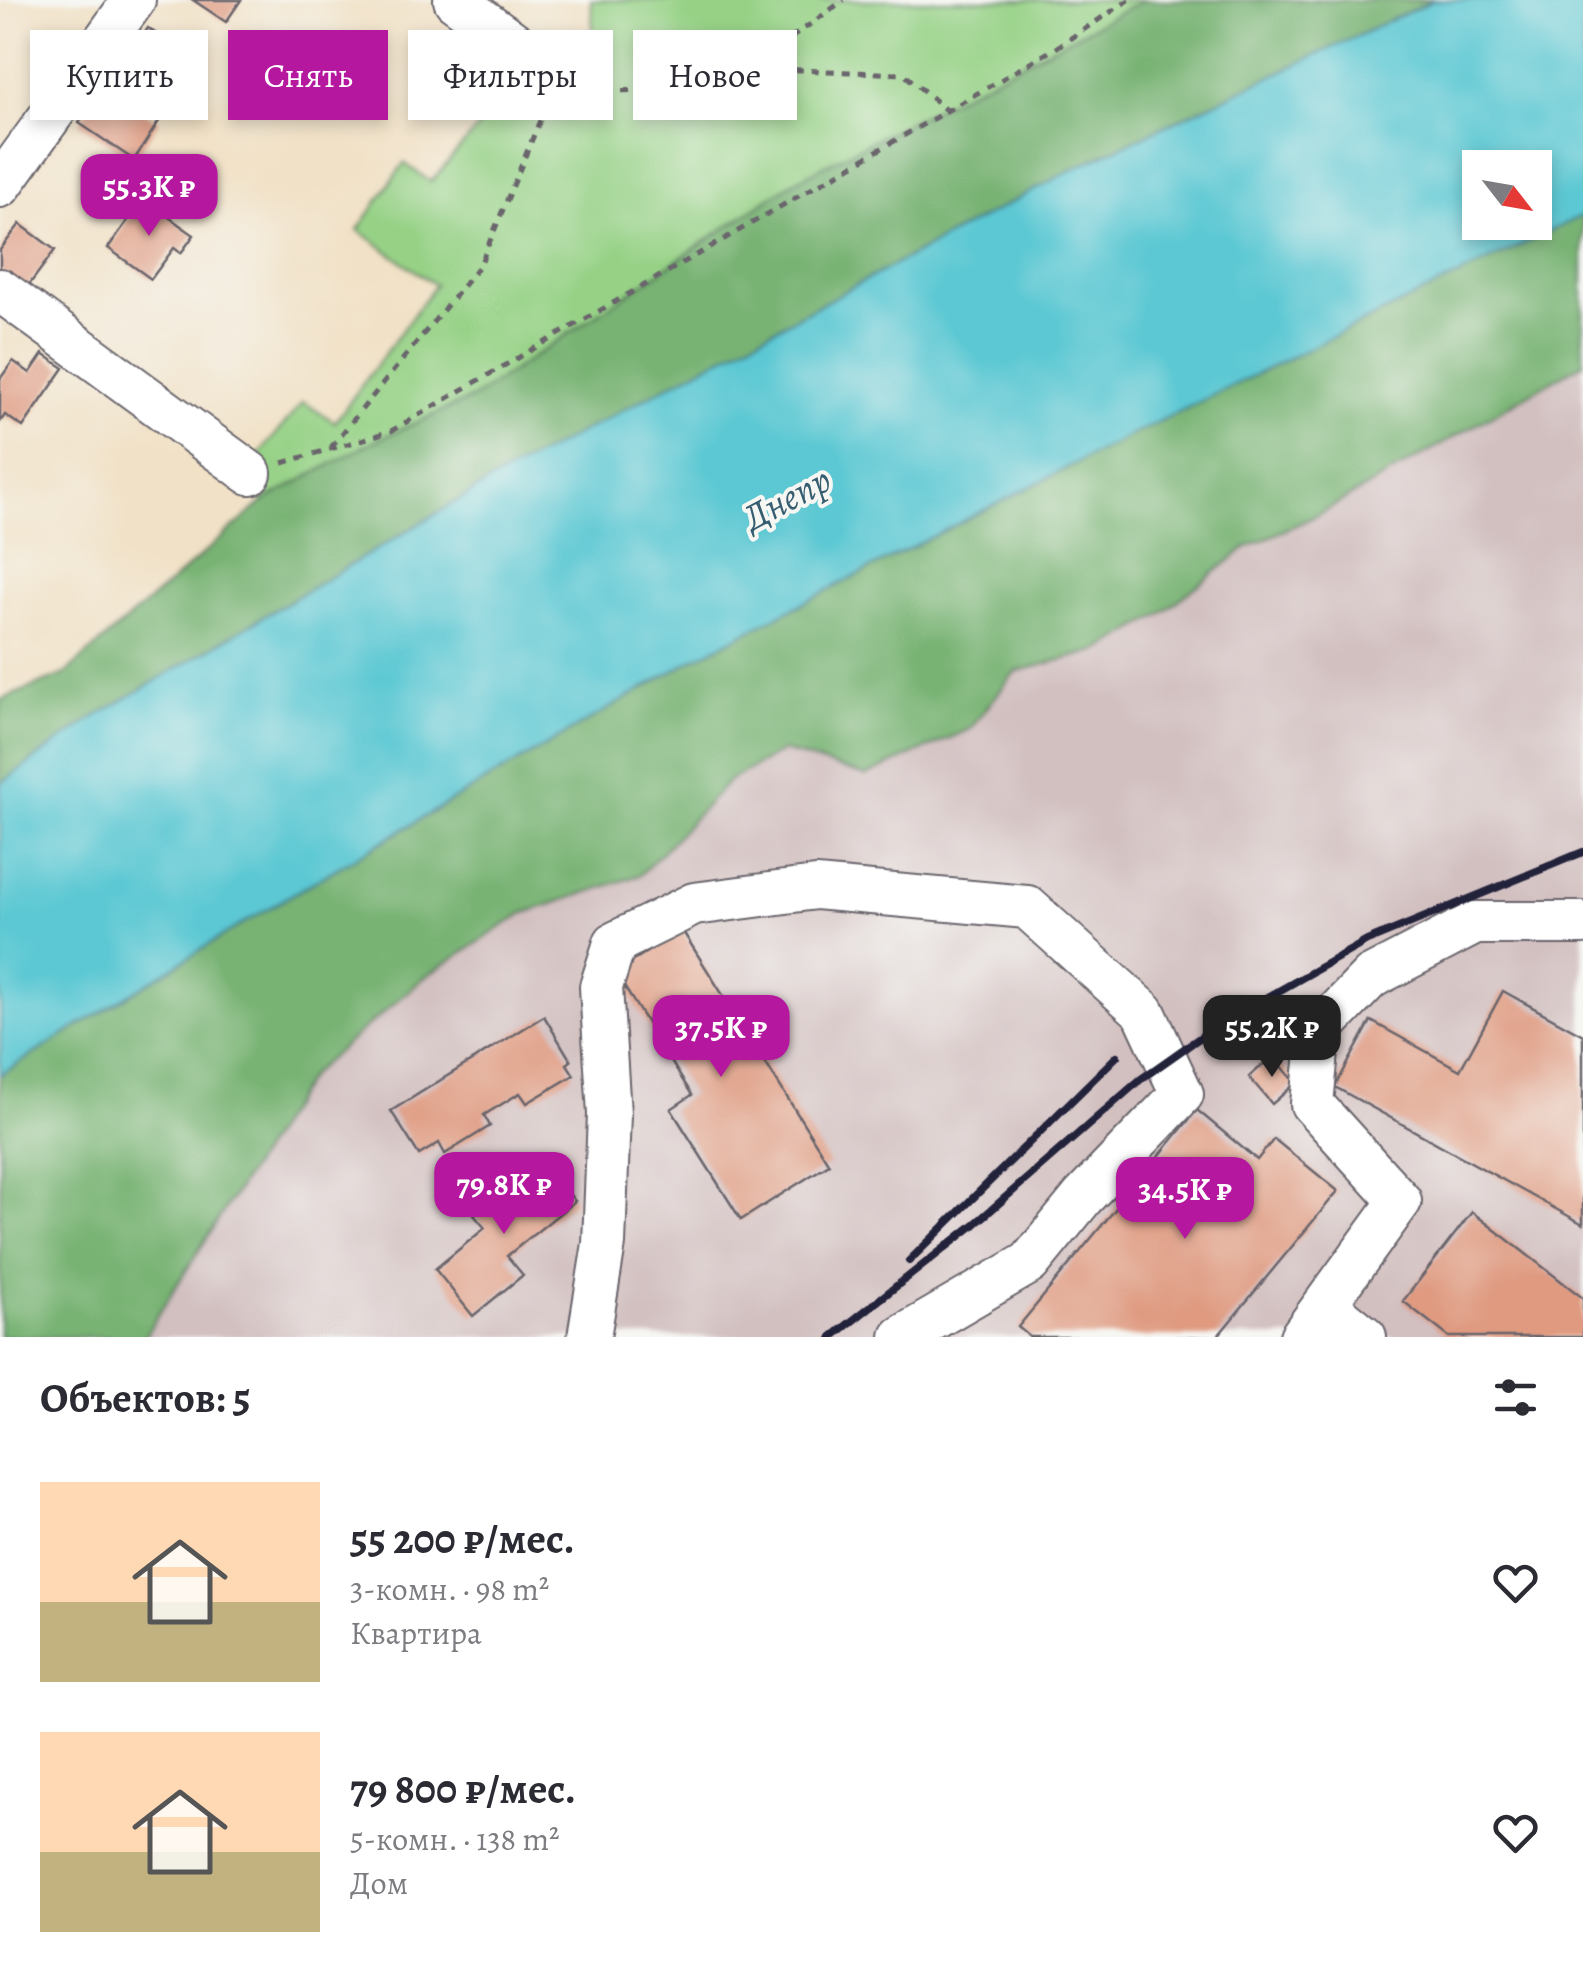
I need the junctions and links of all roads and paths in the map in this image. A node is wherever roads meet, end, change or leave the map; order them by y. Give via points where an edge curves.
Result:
1 (134, 0) edge
2 (455, 0) edge
3 (844, 0) edge
4 (1129, 0) edge
5 (496, 30) edge
6 (797, 34) edge
7 (797, 70) edge
8 (947, 111) junction
9 (540, 120) edge
10 (0, 186) edge
11 (0, 290) edge
12 (329, 449) junction
13 (250, 473) joint
14 (1583, 923) edge
15 (1314, 1321) edge
16 (589, 1337) edge
17 (902, 1337) edge
18 (1366, 1337) edge

1 - 10 street
2 - 5 street
3 - 6 path
4 - 8 path
7 - 8 path via 904,74
8 - 12 path via 391,431
9 - 12 path via 480,265
11 - 13 street
12 - 13 path
14 - 15 street via 1475,922 1371,976 1319,1030 1312,1104 1400,1201
15 - 18 street
16 - 17 street via 604,1244 608,1114 601,987 615,943 694,904 816,888 1026,907 1144,1012 1182,1094 1029,1262

